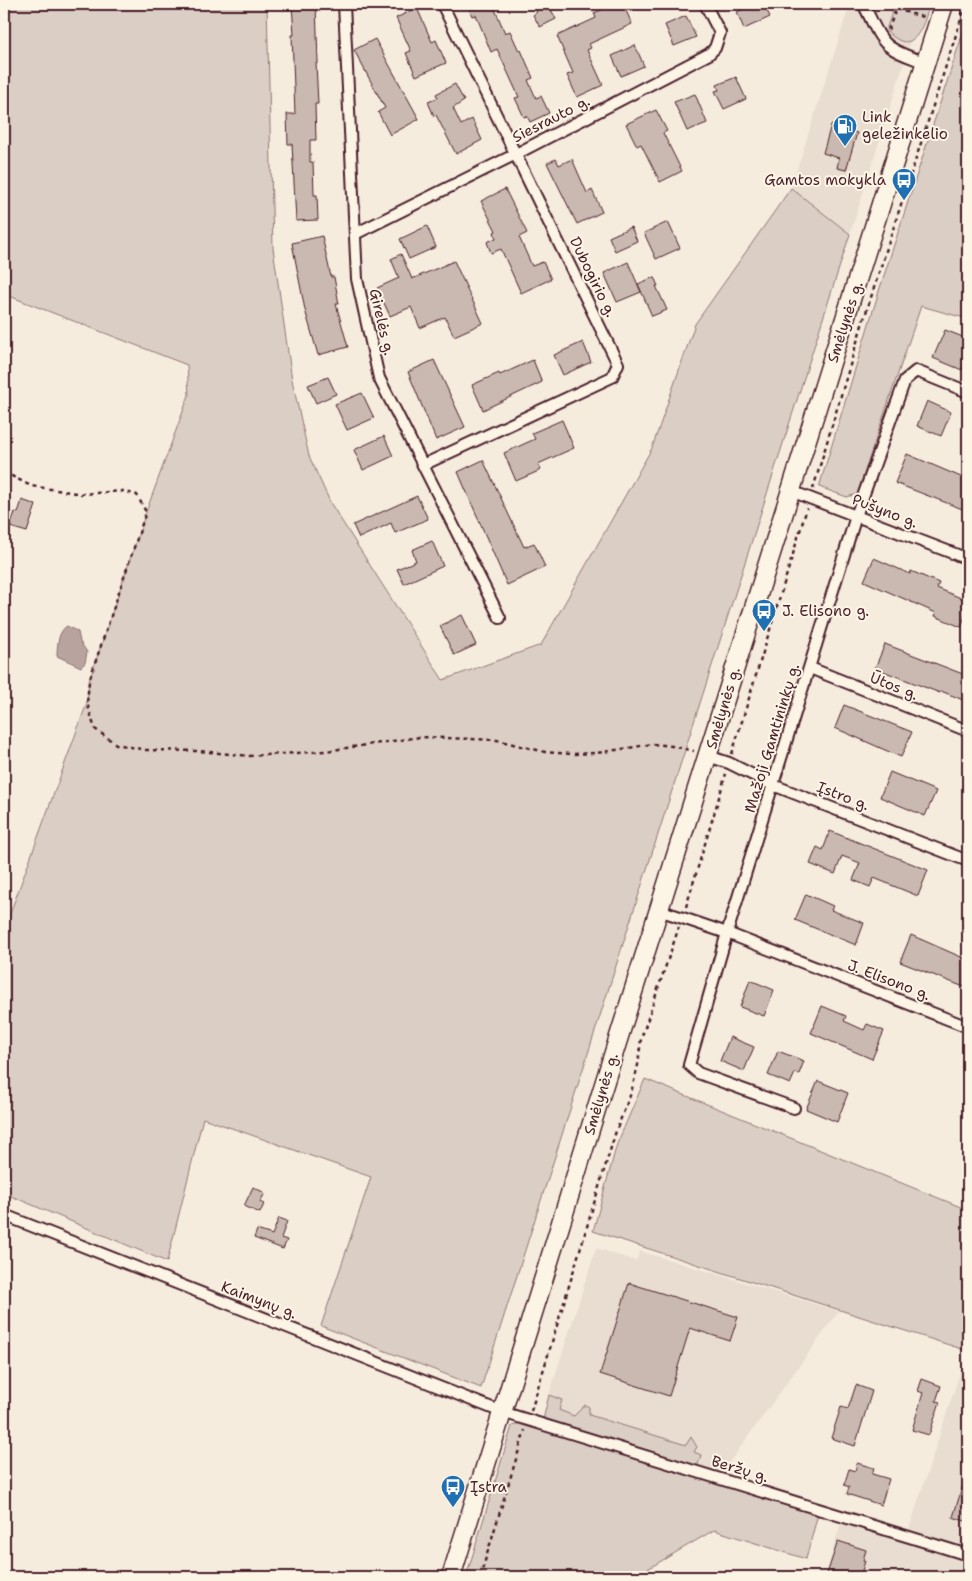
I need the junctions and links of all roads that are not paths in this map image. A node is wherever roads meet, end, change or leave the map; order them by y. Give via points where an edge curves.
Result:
1 (344, 4) edge
2 (442, 4) edge
3 (705, 4) edge
4 (863, 4) edge
5 (944, 4) edge
6 (926, 63) junction
7 (516, 154) junction
8 (355, 234) junction
9 (968, 392) edge
10 (423, 465) junction
11 (791, 491) junction
12 (856, 516) junction
13 (968, 559) edge
14 (500, 618) dead end
15 (810, 668) junction
16 (968, 731) edge
17 (708, 756) junction
18 (773, 785) junction
19 (968, 861) edge
20 (659, 910) junction
21 (727, 933) junction
22 (968, 1027) edge
23 (794, 1108) dead end
24 (4, 1215) edge
25 (502, 1412) junction
26 (968, 1555) edge
27 (451, 1577) edge

1 - 8 street, Girelės g.
2 - 7 street, Dubogirio g.
3 - 7 street, Siesrauto g. via 720,34 715,48 708,54
4 - 6 street via 889,47
5 - 6 highway, Smėlynės g.
6 - 11 highway, Smėlynės g.
7 - 8 street, Siesrauto g.
7 - 10 street, Dubogirio g. via 618,364 612,377
8 - 10 street, Girelės g. via 356,279 379,378
9 - 12 street, Mažoji Gamtininkų g. via 916,371 905,380
10 - 14 street, Girelės g.
11 - 12 street, Pušyno g.
11 - 17 highway, Smėlynės g.
12 - 13 street, Pušyno g.
12 - 15 street, Mažoji Gamtininkų g.
15 - 16 street, Ūtos g.
15 - 18 street, Mažoji Gamtininkų g.
17 - 18 street, Įstro g.
17 - 20 highway, Smėlynės g.
18 - 19 street, Įstro g.
18 - 21 street, Mažoji Gamtininkų g.
20 - 21 street, J. Elisono g.
20 - 25 highway, Smėlynės g.
21 - 22 street, J. Elisono g.
21 - 23 street, Mažoji Gamtininkų g. via 689,1064 698,1073
24 - 25 street, Kaimynų g.
25 - 26 street, Beržų g.
25 - 27 highway, Smėlynės g.

